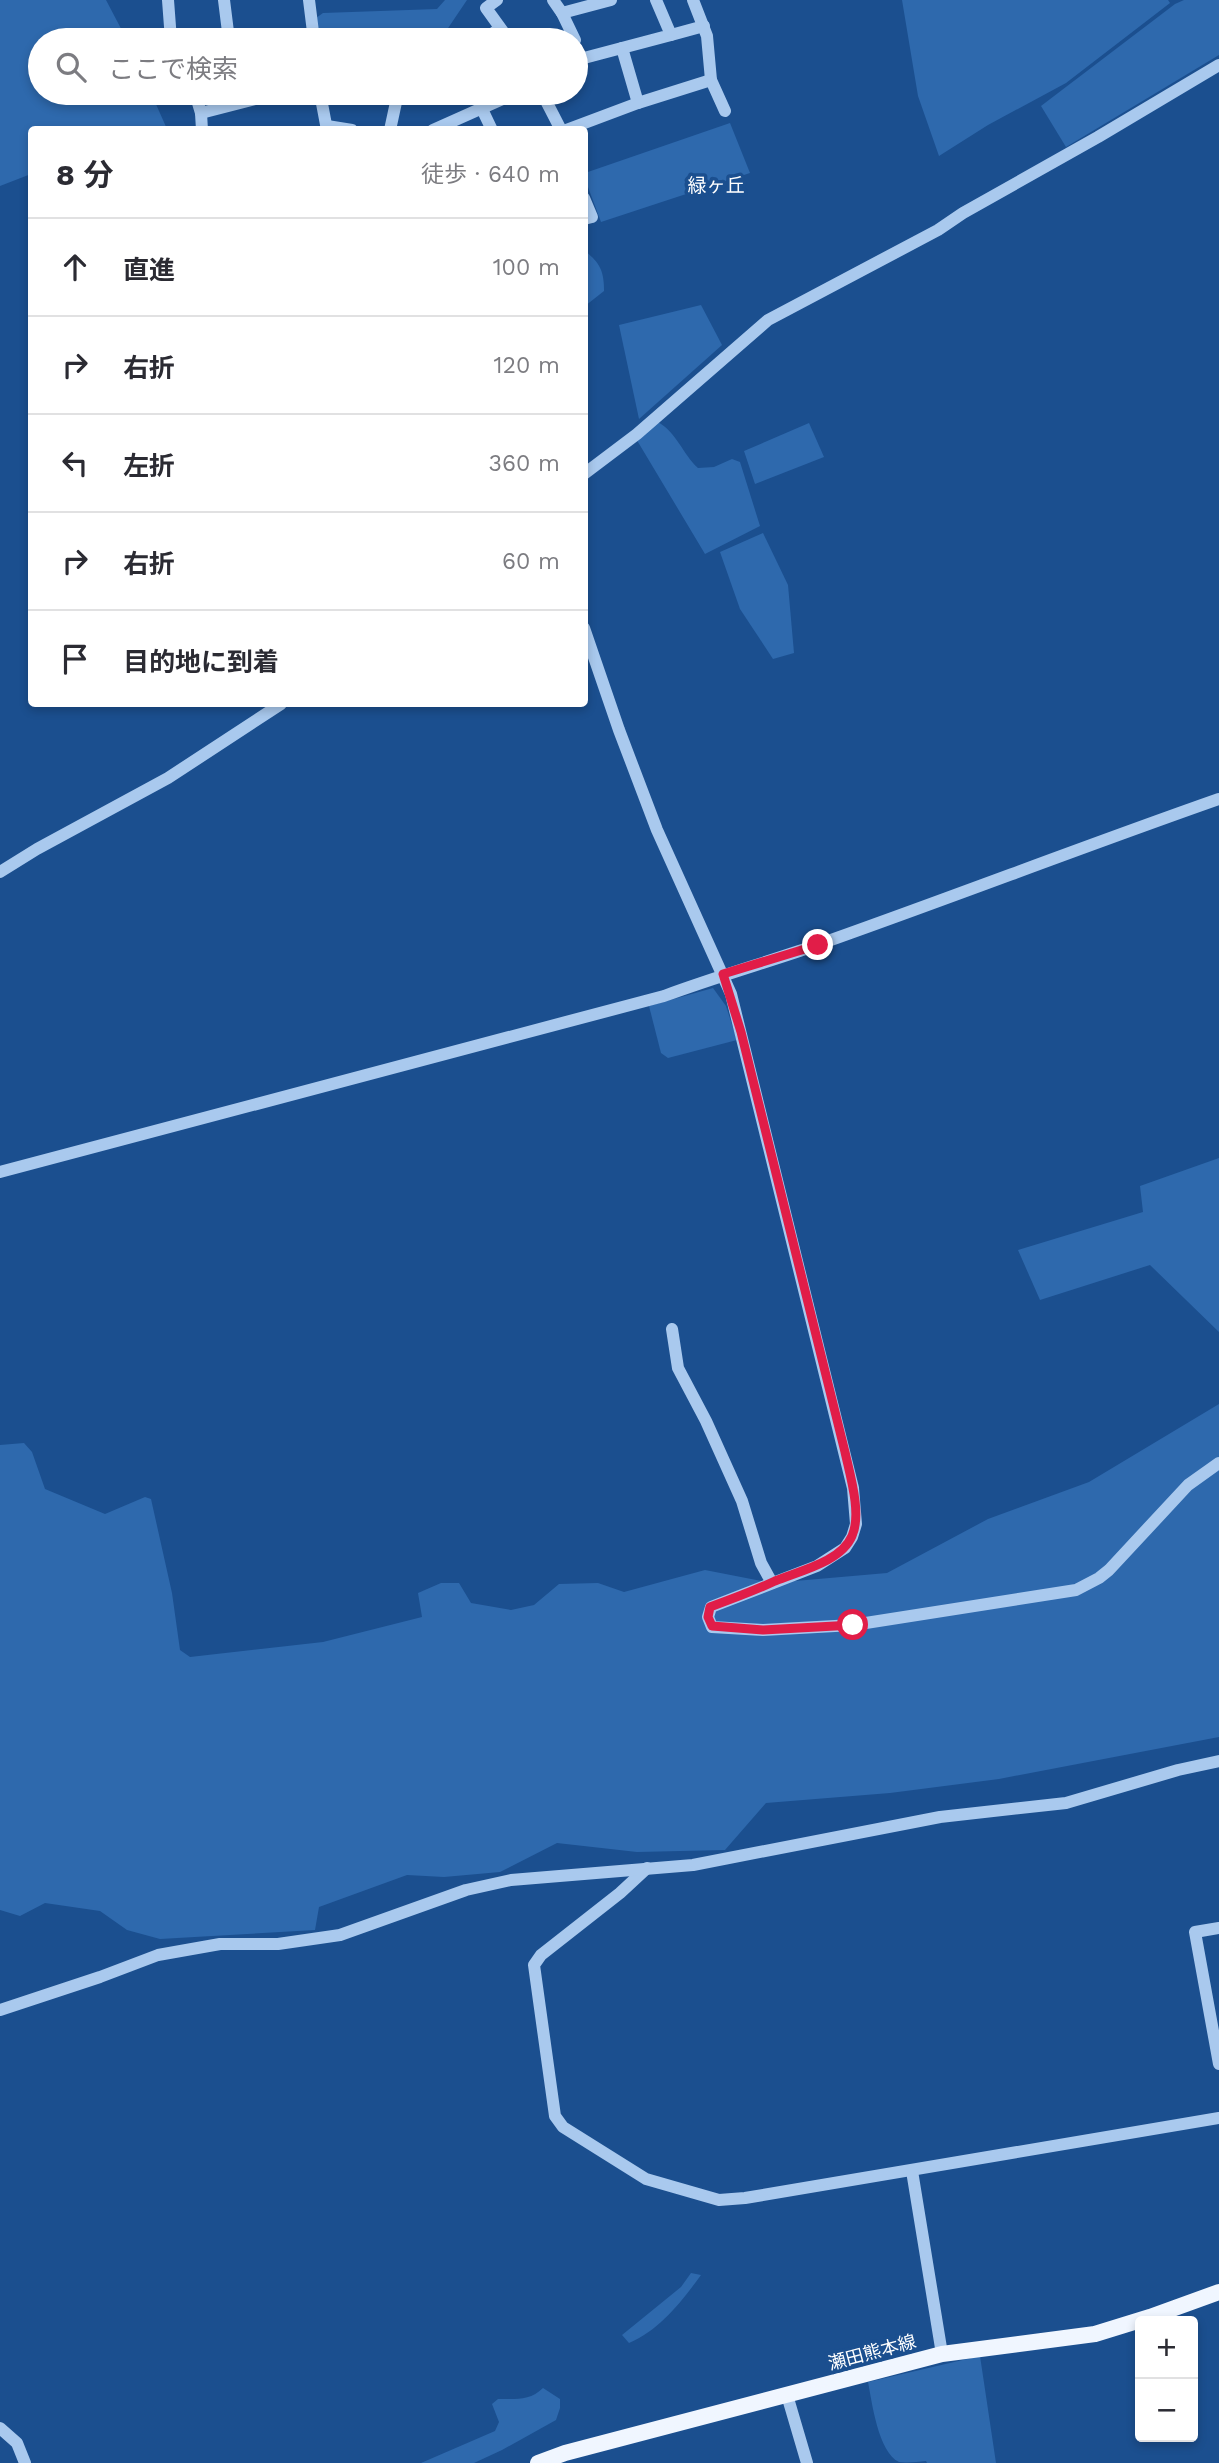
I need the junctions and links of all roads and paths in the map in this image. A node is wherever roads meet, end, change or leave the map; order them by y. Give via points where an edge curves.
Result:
1 (168, 0) edge
2 (224, 0) edge
3 (309, 0) edge
4 (497, 0) edge
5 (553, 0) edge
6 (611, 0) edge
7 (656, 0) edge
8 (693, 0) edge
9 (562, 13) junction
10 (704, 26) junction
11 (171, 28) edge
12 (228, 28) edge
13 (312, 28) edge
14 (499, 28) edge
15 (569, 28) edge
16 (671, 35) junction
17 (622, 48) junction
18 (588, 58) edge
19 (1219, 65) edge
20 (711, 80) junction
21 (638, 103) junction
22 (199, 105) edge
23 (219, 105) edge
24 (322, 105) edge
25 (395, 105) edge
26 (480, 105) edge
27 (487, 105) edge
28 (549, 105) edge
29 (725, 111) dead end
30 (201, 113) junction
31 (202, 126) edge
32 (327, 126) edge
33 (391, 126) edge
34 (441, 126) edge
35 (491, 126) edge
36 (562, 126) edge
37 (575, 126) edge
38 (588, 471) edge
39 (588, 640) edge
40 (276, 707) edge
41 (1219, 799) edge
42 (0, 872) edge
43 (723, 974) junction
44 (0, 1171) edge
45 (672, 1329) dead end
46 (1219, 1463) edge
47 (772, 1583) junction
48 (1219, 1761) edge
49 (647, 1868) junction
50 (1219, 1928) edge
51 (0, 2010) edge
52 (1219, 2064) edge
53 (1219, 2118) edge
54 (912, 2171) junction
55 (1219, 2292) edge
56 (942, 2354) junction
57 (787, 2395) junction
58 (0, 2428) edge
59 (25, 2463) edge
60 (538, 2463) edge
61 (807, 2463) edge

1 - 11 street
2 - 12 street
3 - 13 street
4 - 14 street via 486,8
5 - 9 street
6 - 9 street
7 - 16 street
8 - 10 street
9 - 15 street
10 - 16 street
10 - 20 street
16 - 17 street
17 - 18 street
17 - 21 street
19 - 38 street via 937,230 768,320
20 - 21 street
20 - 29 street
21 - 37 street
22 - 30 street
23 - 30 street
24 - 32 street
25 - 33 street
26 - 34 street
27 - 35 street
28 - 36 street
30 - 31 street
39 - 43 street via 657,830
40 - 42 street via 168,778
41 - 43 street via 818,945
43 - 44 street via 664,996
43 - 47 street via 853,1488 856,1524 845,1548 817,1566
45 - 47 street via 678,1368 742,1501
46 - 47 street via 1188,1485 1109,1570 1076,1590 853,1625 763,1630 712,1626 710,1607
48 - 49 street via 1066,1803 940,1816 693,1865
49 - 51 street via 511,1880 466,1890 340,1935 278,1944 220,1944 158,1955
49 - 54 street via 534,1965 555,2116 563,2127 646,2179 719,2200
50 - 52 street via 1195,1932
53 - 54 street
54 - 56 street
55 - 56 main road, 瀬田熊本線 via 1095,2334
56 - 57 main road, 瀬田熊本線
57 - 60 main road, 瀬田熊本線
57 - 61 street
58 - 59 street via 17,2443

